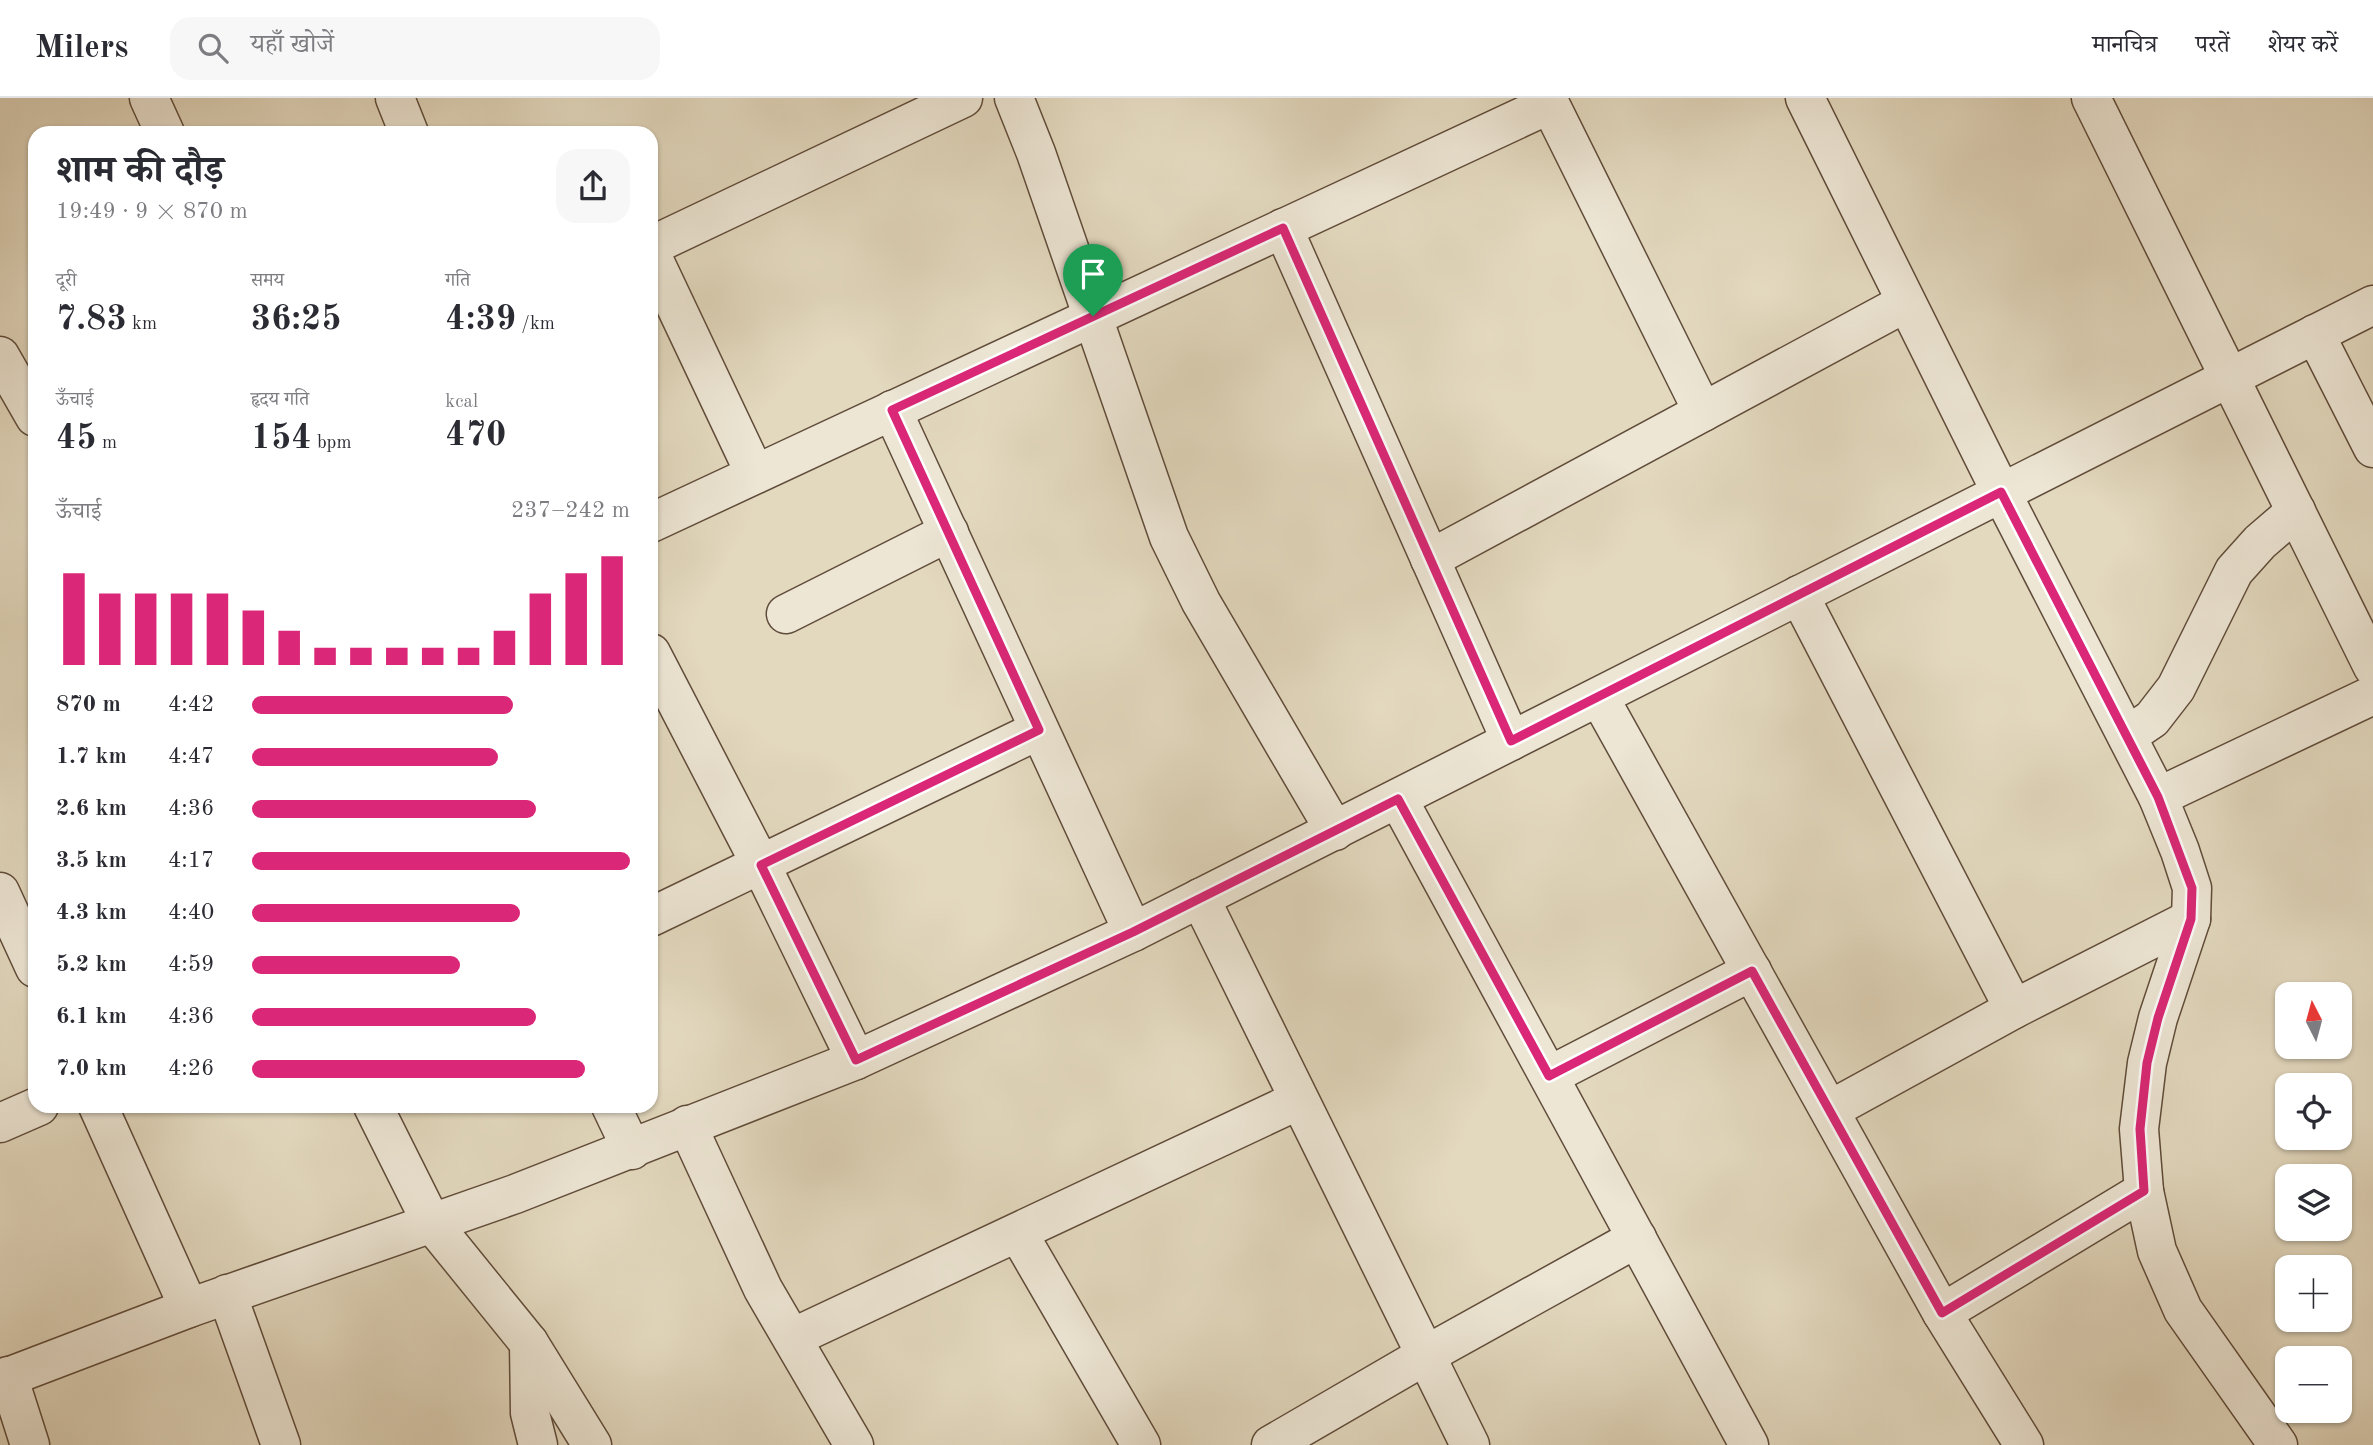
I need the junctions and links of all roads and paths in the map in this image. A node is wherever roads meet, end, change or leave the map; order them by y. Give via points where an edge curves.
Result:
1 (149, 98) edge
2 (395, 98) edge
3 (963, 98) edge
4 (1014, 98) edge
5 (1805, 98) edge
6 (2091, 98) edge
7 (1549, 101) edge
8 (162, 126) edge
9 (406, 126) edge
10 (1283, 228) junction
11 (658, 243) edge
12 (658, 269) edge
13 (1905, 303) junction
14 (2373, 305) edge
15 (1093, 316) junction
16 (2315, 334) junction
17 (0, 356) edge
18 (2230, 377) junction
19 (28, 405) edge
20 (892, 410) junction
21 (1703, 412) junction
22 (2373, 448) edge
23 (755, 474) junction
24 (2001, 492) junction
25 (2296, 511) junction
26 (658, 520) edge
27 (948, 532) junction
28 (1430, 559) junction
29 (1799, 595) junction
30 (786, 614) dead end
31 (658, 666) edge
32 (2373, 667) edge
33 (2373, 695) edge
34 (1598, 697) junction
35 (1039, 730) junction
36 (2127, 736) junction
37 (1511, 741) junction
38 (2158, 797) junction
39 (1398, 799) junction
40 (1335, 831) junction
41 (761, 865) junction
42 (1200, 898) junction
43 (16, 909) edge
44 (658, 914) edge
45 (2191, 919) junction
46 (1133, 932) junction
47 (28, 946) edge
48 (1752, 971) junction
49 (2014, 1009) junction
50 (856, 1060) junction
51 (1549, 1076) junction
52 (1299, 1100) junction
53 (1830, 1110) junction
54 (28, 1111) edge
55 (101, 1113) edge
56 (376, 1113) edge
57 (614, 1113) edge
58 (0, 1123) edge
59 (687, 1125) junction
60 (632, 1150) junction
61 (2144, 1191) junction
62 (431, 1222) junction
63 (1018, 1233) junction
64 (1637, 1238) junction
65 (228, 1294) junction
66 (188, 1308) junction
67 (1942, 1313) junction
68 (792, 1338) junction
69 (529, 1343) junction
70 (1426, 1355) junction
71 (4, 1378) edge
72 (1746, 1444) edge
73 (30, 1445) edge
74 (281, 1445) edge
75 (537, 1445) edge
76 (592, 1445) edge
77 (854, 1445) edge
78 (1141, 1445) edge
79 (1272, 1445) edge
80 (1470, 1445) edge
81 (2024, 1445) edge
82 (2278, 1445) edge

1 - 8 street
2 - 9 street
3 - 11 street
4 - 15 street
5 - 13 street
6 - 18 street
7 - 10 street
7 - 21 street
10 - 15 street
10 - 28 street
12 - 23 street
13 - 21 street
13 - 24 street
14 - 16 street
15 - 20 street
15 - 40 street via 1168,537 1200,602
16 - 18 street
16 - 22 street
17 - 19 street
18 - 24 street
18 - 25 street
20 - 23 street
20 - 27 street
21 - 28 street
23 - 26 street
24 - 29 street
24 - 36 street
25 - 32 street
25 - 36 street via 2234,571 2176,688 2152,719
27 - 30 street
27 - 35 street
28 - 37 street
29 - 34 street
29 - 49 street
31 - 41 street
33 - 38 street
34 - 37 street
34 - 48 street
35 - 41 street
35 - 46 street
36 - 38 street
37 - 39 street
38 - 45 street via 2192,888
39 - 40 street
39 - 51 street
40 - 42 street
41 - 44 street
41 - 50 street
42 - 46 street
42 - 52 street
43 - 47 street
45 - 49 street
45 - 61 street via 2147,1063 2140,1129
46 - 50 street
48 - 51 street
48 - 53 street
49 - 53 street
50 - 59 street
51 - 64 street
52 - 63 street
52 - 70 street
53 - 67 street
54 - 58 street
55 - 66 street
56 - 62 street
57 - 60 street
59 - 60 street
59 - 68 street via 763,1289
60 - 62 street
61 - 67 street
61 - 82 street via 2157,1251 2183,1310
62 - 65 street
62 - 69 street
63 - 68 street
63 - 78 street
64 - 70 street
64 - 72 street
65 - 66 street
65 - 74 street
66 - 71 street
67 - 81 street
68 - 77 street
69 - 75 street via 530,1413
69 - 76 street
70 - 79 street
70 - 80 street
71 - 73 street

